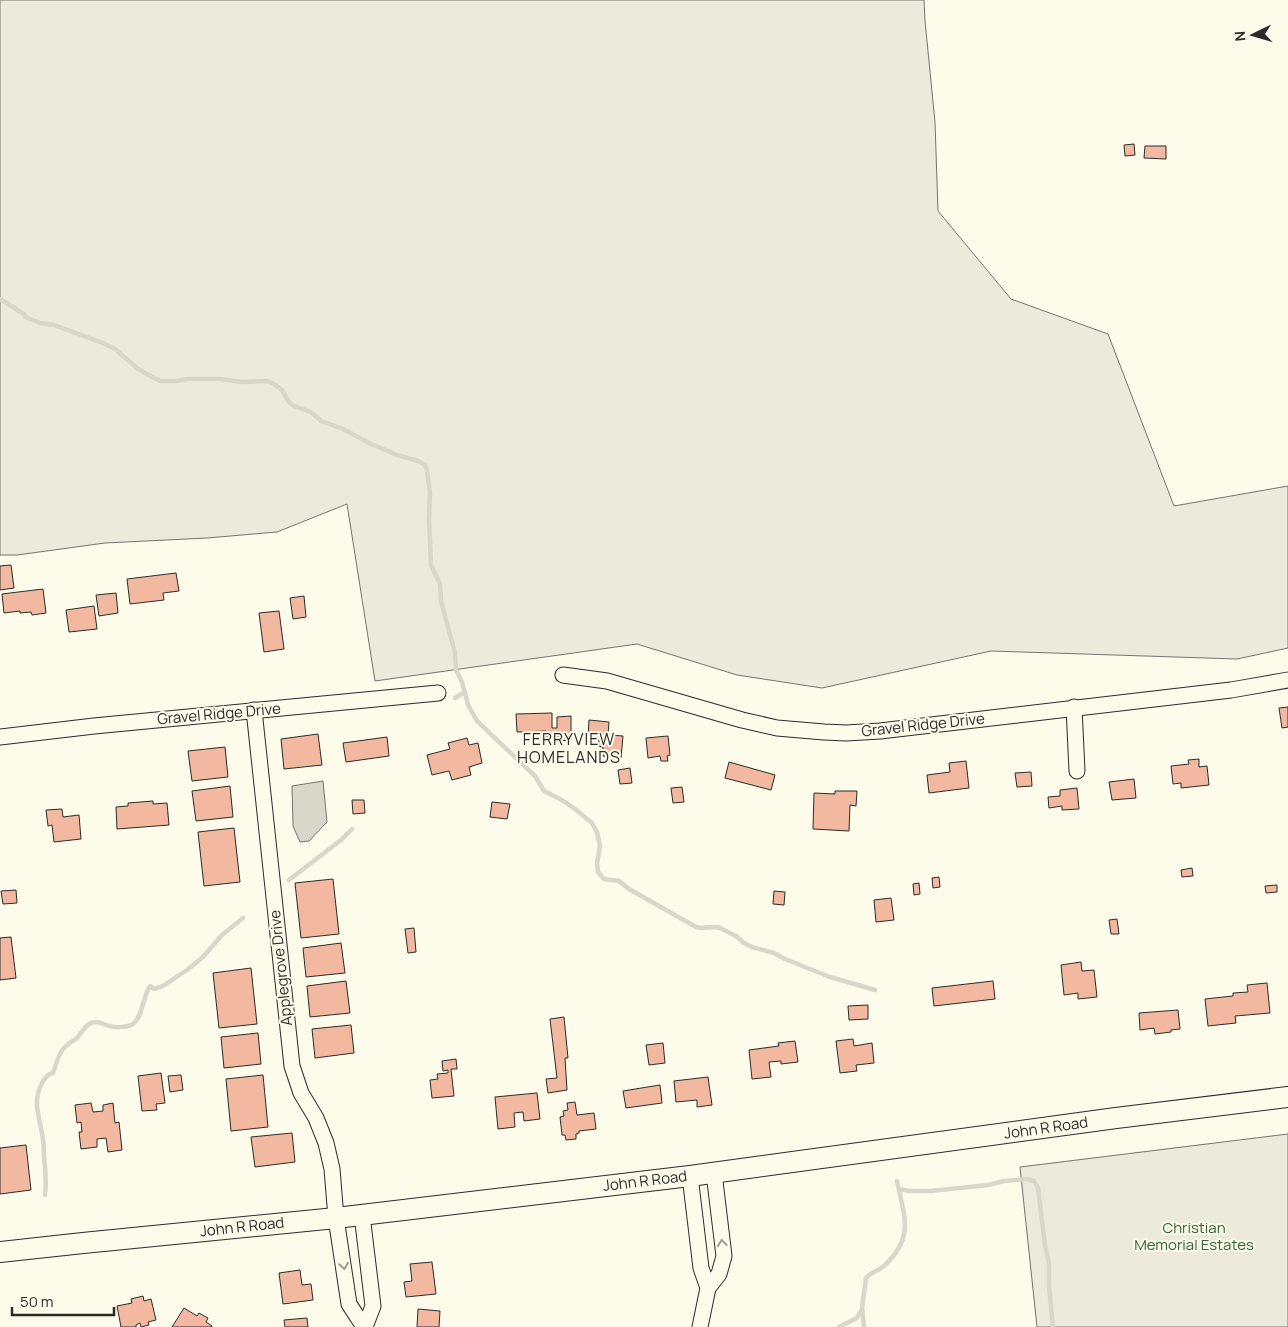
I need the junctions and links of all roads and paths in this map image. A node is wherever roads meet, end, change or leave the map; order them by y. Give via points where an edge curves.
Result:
1 (563, 675) dead end
2 (1288, 680) edge
3 (438, 693) dead end
4 (1074, 707) junction
5 (254, 710) junction
6 (0, 737) edge
7 (1077, 771) dead end
8 (1288, 1097) edge
9 (714, 1173) junction
10 (690, 1176) junction
11 (362, 1215) junction
12 (336, 1218) junction
13 (0, 1252) edge
14 (708, 1288) junction
15 (365, 1327) edge
16 (700, 1327) edge

1 - 4 street, Gravel Ridge Drive via 607,681 778,728 824,732 880,731
2 - 4 street, Gravel Ridge Drive via 1231,690
3 - 5 street, Gravel Ridge Drive
4 - 7 street
5 - 6 street, Gravel Ridge Drive
5 - 12 street, Applegrove Drive via 292,1066 301,1093 326,1143 332,1169
8 - 9 main road, John R Road
9 - 10 main road, John R Road
14 -> 9 street via 719,1274 724,1256
10 - 11 main road, John R Road
10 - 14 street via 702,1268
11 - 12 main road, John R Road
11 - 15 street via 373,1306
12 - 13 main road, John R Road
12 -> 15 street, Applegrove Drive via 349,1304
14 - 16 street

